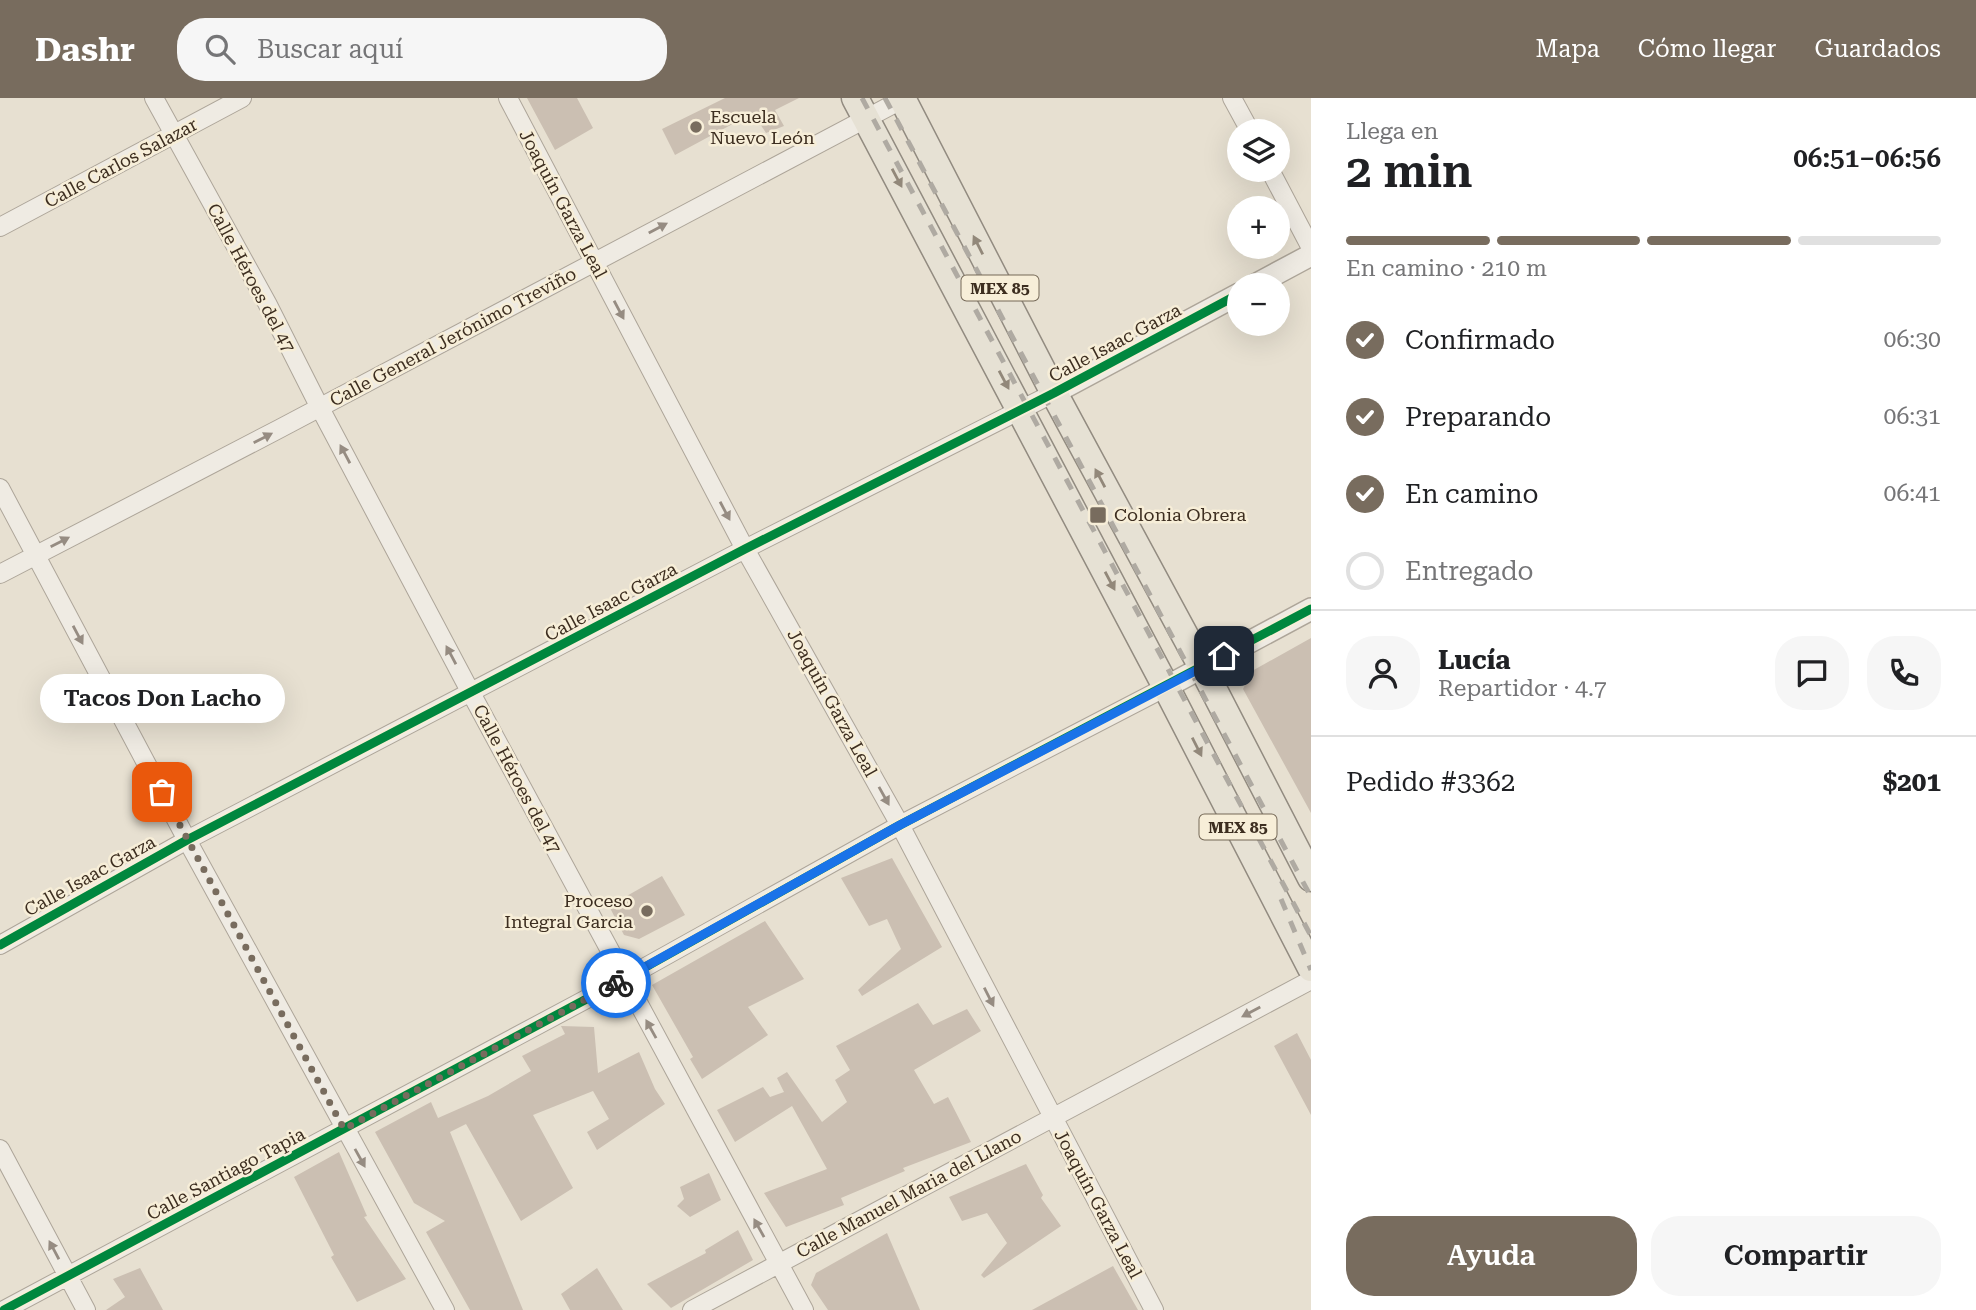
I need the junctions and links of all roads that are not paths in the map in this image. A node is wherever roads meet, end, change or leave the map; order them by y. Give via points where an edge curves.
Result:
1 (154, 98) edge
2 (242, 98) edge
3 (508, 98) edge
4 (903, 98) edge
5 (1232, 98) edge
6 (860, 108) edge
7 (1243, 119) edge
8 (173, 135) junction
9 (1276, 182) edge
10 (0, 227) edge
11 (1311, 248) edge
12 (1311, 255) edge
13 (593, 262) junction
14 (1277, 273) edge
15 (1227, 300) edge
16 (1054, 393) junction
17 (320, 408) junction
18 (1020, 411) junction
19 (0, 488) edge
20 (745, 549) junction
21 (35, 554) junction
22 (0, 574) edge
23 (1311, 609) edge
24 (1202, 667) junction
25 (1166, 687) junction
26 (471, 693) junction
27 (900, 825) junction
28 (187, 840) junction
29 (1311, 878) edge
30 (0, 945) edge
31 (1311, 968) edge
32 (624, 979) junction
33 (1311, 979) edge
34 (1052, 1118) junction
35 (344, 1129) junction
36 (0, 1149) edge
37 (779, 1264) junction
38 (68, 1277) junction
39 (4, 1310) edge
40 (86, 1310) edge
41 (445, 1310) edge
42 (692, 1310) edge
43 (804, 1310) edge
44 (1154, 1310) edge

1 - 8 street, Calle Héroes del 47
2 - 8 street, Calle Carlos Salazar
3 - 13 street, Joaquín Garza Leal
4 - 6 street, Calle General Jerónimo Treviño
16 -> 4 main road, MEX 85
5 - 7 street
13 -> 6 street, Calle General Jerónimo Treviño
6 -> 18 main road, MEX 85
8 - 10 street, Calle Carlos Salazar
8 - 17 street, Calle Héroes del 47
9 - 11 street
12 - 14 street
13 - 17 street, Calle General Jerónimo Treviño
13 -> 20 street, Joaquín Garza Leal
15 - 16 street, Calle Isaac Garza
16 - 18 street, Calle Isaac Garza
24 -> 16 main road, MEX 85
21 -> 17 street, Calle General Jerónimo Treviño
26 -> 17 street, Calle Héroes del 47
18 - 20 street, Calle Isaac Garza
18 -> 25 main road, MEX 85
19 - 21 street
20 - 26 street, Calle Isaac Garza
20 -> 27 street, Joaquín Garza Leal
21 - 22 street, Calle General Jerónimo Treviño
21 -> 28 street
23 - 24 street
24 - 25 street
24 - 29 main road, MEX 85
25 - 27 street, Calle Santiago Tapia
25 -> 31 main road, MEX 85
26 - 28 street, Calle Isaac Garza
26 - 32 street, Calle Héroes del 47
27 - 32 street, Calle Santiago Tapia
27 -> 34 street, Joaquín Garza Leal
28 - 30 street, Calle Isaac Garza
28 - 35 street
32 - 35 street, Calle Santiago Tapia
37 -> 32 street, Calle Héroes del 47
33 -> 34 street, Calle Manuel Maria del Llano
34 - 37 street, Calle Manuel Maria del Llano
34 - 44 street, Joaquín Garza Leal
35 - 38 street, Calle Santiago Tapia
35 -> 41 street
38 -> 36 street
37 - 42 street, Calle Manuel Maria del Llano
37 - 43 street, Calle Héroes del 47
38 - 39 street, Calle Santiago Tapia
38 - 40 street

